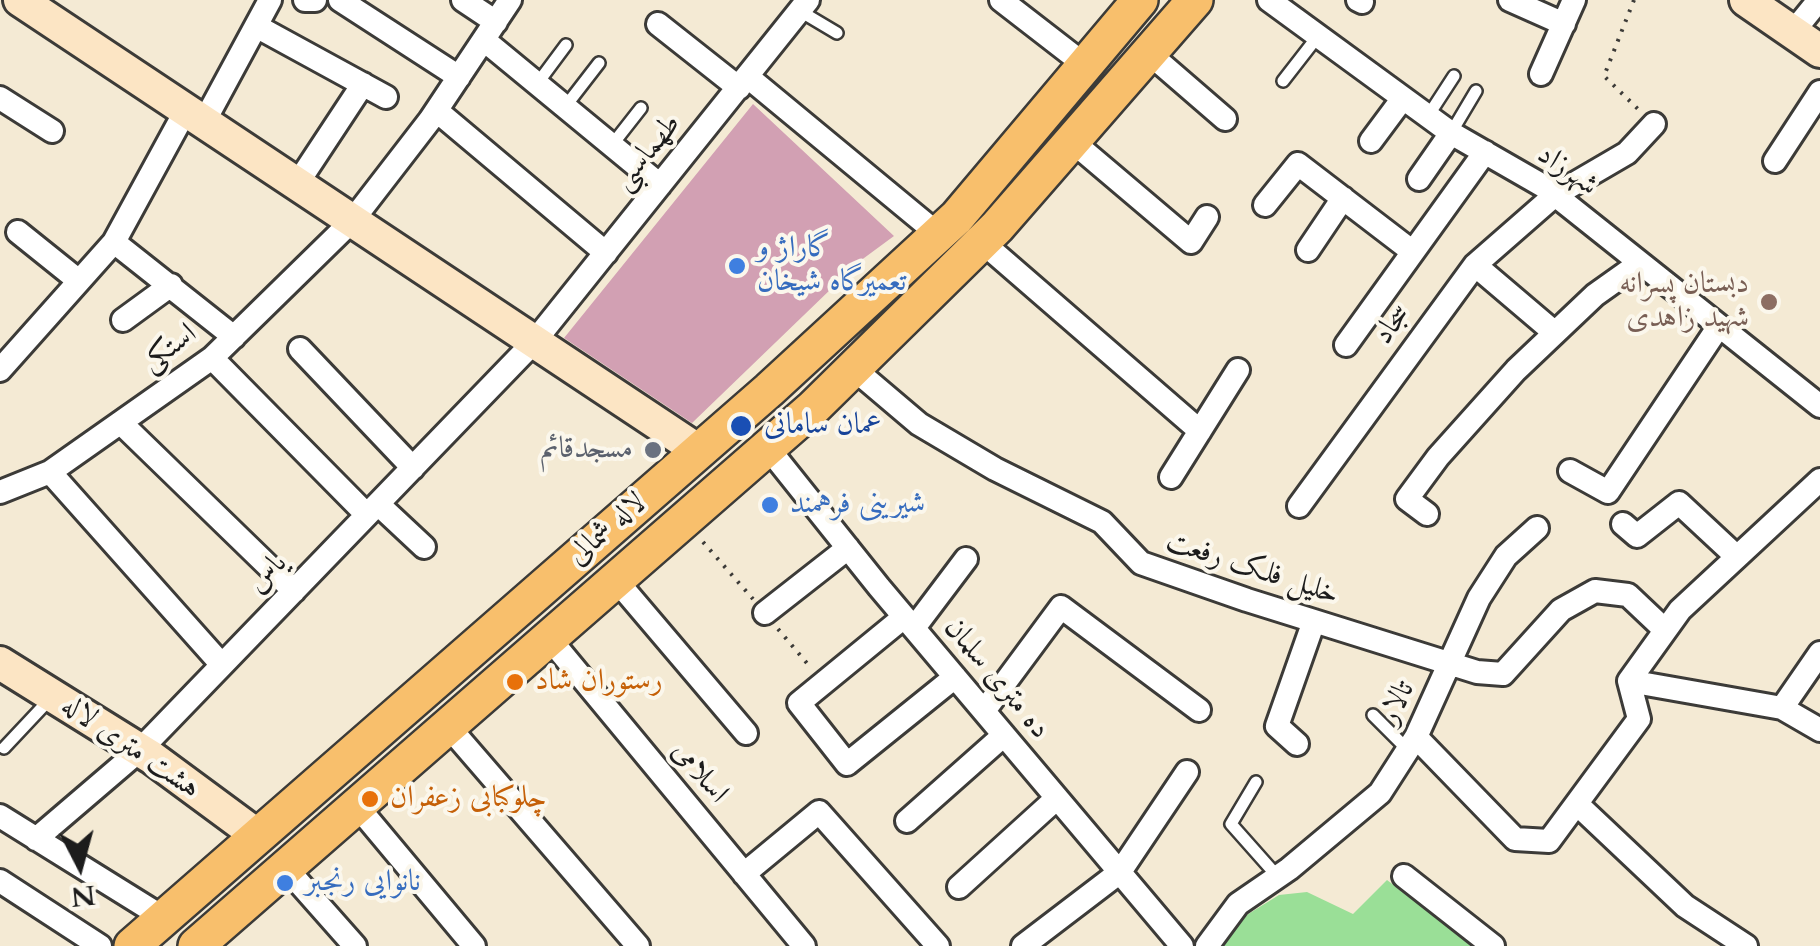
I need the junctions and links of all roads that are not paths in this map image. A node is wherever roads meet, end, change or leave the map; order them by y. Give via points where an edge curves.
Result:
1 (20, 0) edge
2 (270, 0) edge
3 (340, 0) edge
4 (463, 0) edge
5 (510, 0) edge
6 (1001, 0) edge
7 (1140, 0) edge
8 (1269, 0) edge
9 (1510, 0) edge
10 (1574, 0) edge
11 (1819, 0) edge
12 (1749, 1) edge
13 (798, 4) edge
14 (1176, 8) edge
15 (1302, 10) edge
16 (658, 24) dead end
17 (1564, 24) junction
18 (256, 26) junction
19 (490, 31) junction
20 (1793, 32) junction
21 (837, 34) dead end
22 (1318, 36) junction
23 (566, 45) dead end
24 (1820, 51) edge
25 (1151, 54) junction
26 (599, 63) dead end
27 (1085, 65) junction
28 (1541, 74) dead end
29 (460, 76) junction
30 (1454, 76) dead end
31 (1284, 81) dead end
32 (743, 83) junction
33 (362, 84) junction
34 (537, 84) junction
35 (1476, 91) dead end
36 (1820, 92) edge
37 (386, 97) dead end
38 (0, 98) edge
39 (1403, 98) junction
40 (565, 106) junction
41 (641, 108) dead end
42 (437, 111) junction
43 (195, 116) junction
44 (1428, 116) junction
45 (1226, 119) dead end
46 (1654, 124) road end
47 (52, 131) dead end
48 (1452, 133) junction
49 (1371, 141) dead end
50 (1072, 142) junction
51 (612, 146) junction
52 (1485, 152) junction
53 (1774, 162) dead end
54 (1418, 179) dead end
55 (297, 184) junction
56 (660, 185) junction
57 (1555, 195) junction
58 (1343, 198) junction
59 (1264, 205) dead end
60 (1207, 217) dead end
61 (352, 220) junction
62 (927, 225) dead end
63 (18, 232) dead end
64 (114, 242) junction
65 (982, 242) junction
66 (1308, 250) dead end
67 (1413, 252) junction
68 (606, 253) junction
69 (1640, 263) junction
70 (1475, 265) junction
71 (79, 281) junction
72 (171, 285) junction
73 (124, 320) dead end
74 (1718, 326) junction
75 (1555, 333) junction
76 (234, 337) junction
77 (534, 342) junction
78 (1346, 345) dead end
79 (300, 349) dead end
80 (212, 358) junction
81 (4, 360) edge
82 (853, 368) junction
83 (1238, 370) dead end
84 (1820, 406) edge
85 (121, 423) junction
86 (1200, 431) junction
87 (768, 448) junction
88 (699, 451) junction
89 (412, 468) junction
90 (50, 472) junction
91 (1570, 472) dead end
92 (1171, 478) dead end
93 (1820, 480) edge
94 (0, 492) edge
95 (1298, 506) dead end
96 (372, 510) junction
97 (1427, 514) dead end
98 (1623, 524) dead end
99 (1537, 528) dead end
100 (424, 547) dead end
101 (848, 548) junction
102 (1737, 557) junction
103 (966, 559) dead end
104 (616, 580) junction
105 (294, 591) junction
106 (764, 614) dead end
107 (1314, 621) junction
108 (909, 623) junction
109 (1665, 630) junction
110 (549, 638) junction
111 (479, 643) junction
112 (1820, 654) edge
113 (0, 663) edge
114 (222, 665) junction
115 (1450, 666) junction
116 (954, 677) junction
117 (1629, 681) junction
118 (487, 692) junction
119 (53, 696) junction
120 (1782, 708) junction
121 (1200, 710) dead end
122 (984, 711) junction
123 (1373, 715) dead end
124 (394, 717) junction
125 (448, 726) junction
126 (1820, 730) edge
127 (746, 733) dead end
128 (1004, 735) junction
129 (1297, 744) dead end
130 (1412, 744) junction
131 (4, 748) dead end
132 (140, 750) junction
133 (404, 764) junction
134 (1187, 772) dead end
135 (1256, 782) dead end
136 (1056, 798) junction
137 (1577, 804) junction
138 (357, 806) junction
139 (0, 816) edge
140 (907, 821) dead end
141 (258, 836) junction
142 (36, 839) junction
143 (286, 868) junction
144 (1120, 872) junction
145 (744, 874) junction
146 (1404, 876) dead end
147 (1278, 877) junction
148 (0, 880) edge
149 (959, 887) dead end
150 (164, 918) junction
151 (100, 946) edge
152 (132, 946) edge
153 (196, 946) edge
154 (354, 946) edge
155 (474, 946) edge
156 (638, 946) edge
157 (804, 946) edge
158 (938, 946) edge
159 (1023, 946) edge
160 (1182, 946) edge
161 (1208, 946) edge
162 (1493, 946) edge
163 (1746, 946) edge

1 - 43 street
2 - 18 street
3 - 29 street
4 - 19 street
5 - 19 street, استکی
6 - 27 street
7 - 27 main road, لاله شمالی
8 - 15 street, شهرزاد
9 - 17 street
10 - 17 street
11 - 20 street
12 - 20 street
13 - 21 lane
13 - 32 street, طهماسبی
14 - 25 main road, لاله شمالی
15 - 22 street, شهرزاد
16 - 32 street
17 - 28 street
18 - 33 street
18 - 43 street
19 - 29 street, استکی
19 - 34 street
20 - 24 street
22 - 31 lane
22 - 39 street, شهرزاد
23 - 34 lane
25 - 45 street
25 - 50 main road, لاله شمالی
26 - 40 lane
27 - 88 main road, لاله شمالی via 957,217
29 - 42 street, استکی
30 - 44 lane
32 - 56 street, طهماسبی
32 - 62 street
33 - 37 street
33 - 55 street
34 - 40 street
35 - 48 lane
36 - 53 street
38 - 47 street
39 - 44 street, شهرزاد
39 - 49 street
40 - 51 street
41 - 51 lane
42 - 61 street, استکی
42 - 68 street
43 - 55 street
43 - 64 street
44 - 48 street, شهرزاد
46 - 57 street, سجاد via 1627,153
48 - 52 street, شهرزاد
48 - 54 street
50 - 60 street via 1191,242
50 - 65 main road, لاله شمالی
51 - 56 street
52 - 57 street, شهرزاد
52 - 67 street
55 - 61 street
56 - 68 street, طهماسبی
57 - 69 street, شهرزاد
57 - 70 street, سجاد
58 - 59 street via 1298,164
58 - 66 street
58 - 67 street
61 - 76 street, استکی
61 - 77 street
63 - 71 street
64 - 71 street
64 - 72 street
65 - 82 main road, لاله شمالی
65 - 86 street
67 - 78 street
68 - 77 street, طهماسبی
69 - 74 street, شهرزاد
69 - 75 street
70 - 75 street
70 - 95 street, سجاد
71 - 81 street
72 - 73 street
72 - 76 street
74 - 84 street, شهرزاد
74 - 91 street via 1608,492
75 - 97 street via 1407,498
76 - 80 street, استکی
77 - 88 street
77 - 89 street, یاس
79 - 89 street
80 - 85 street, استکی
80 - 96 street
82 - 87 main road, لاله شمالی
82 - 107 street, خلیل فلک رفعت via 920,424 1102,522 1140,563
83 - 86 street
85 - 90 street, استکی
85 - 105 street
86 - 92 street
87 - 101 street, ده متری سلمان
87 - 104 main road, لاله شمالی
88 - 111 main road, لاله شمالی
89 - 96 street, یاس
90 - 94 street, استکی
90 - 114 street
93 - 102 street
96 - 100 street
96 - 105 street, یاس
98 - 102 street via 1637,536 1679,503
99 - 115 street via 1488,584
101 - 106 street
101 - 108 street, ده متری سلمان
102 - 109 street
103 - 108 street
104 - 110 main road, لاله شمالی
104 - 127 street
105 - 114 street, یاس
107 - 115 street, خلیل فلک رفعت
107 - 129 street via 1277,726
108 - 116 street, ده متری سلمان
108 - 116 street via 799,703 847,764
109 - 115 street, تالار via 1628,595 1594,590 1561,610 1502,674
109 - 117 street
110 - 118 main road, لاله شمالی
110 - 145 street, اسلامی
111 - 118 main road via 455,684
111 - 124 main road, لاله شمالی
112 - 120 street
113 - 119 street, هشت متری لاله
114 - 132 street, یاس
115 - 130 street, تالار
116 - 122 street, ده متری سلمان
117 - 120 street
117 - 137 street via 1639,719
118 - 125 main road, لاله شمالی
119 - 131 lane
119 - 132 street, هشت متری لاله
120 - 126 street
121 - 122 street via 1061,606
122 - 128 street, ده متری سلمان
123 - 130 lane
124 - 133 main road via 419,716 430,728
124 - 141 main road, لاله شمالی
125 - 133 main road, لاله شمالی
125 - 156 street
128 - 136 street, ده متری سلمان
128 - 140 street
130 - 137 street via 1515,838 1549,841
130 - 147 street, تالار via 1380,793
132 - 141 street, هشت متری لاله
132 - 142 street, یاس
133 - 138 main road, لاله شمالی
134 - 144 street
135 - 147 lane via 1231,824
136 - 144 street, ده متری سلمان
136 - 149 street
137 - 163 street via 1686,906
138 - 143 main road, لاله شمالی
138 - 155 street
139 - 142 street
141 - 150 main road, لاله شمالی
142 - 150 street
143 - 153 main road, لاله شمالی
143 - 154 street
144 - 159 street
144 - 160 street, ده متری سلمان
145 - 157 street, اسلامی
145 - 158 street via 819,812
146 - 162 street
147 - 161 street, تالار via 1238,904
148 - 151 street
150 - 152 main road, لاله شمالی

